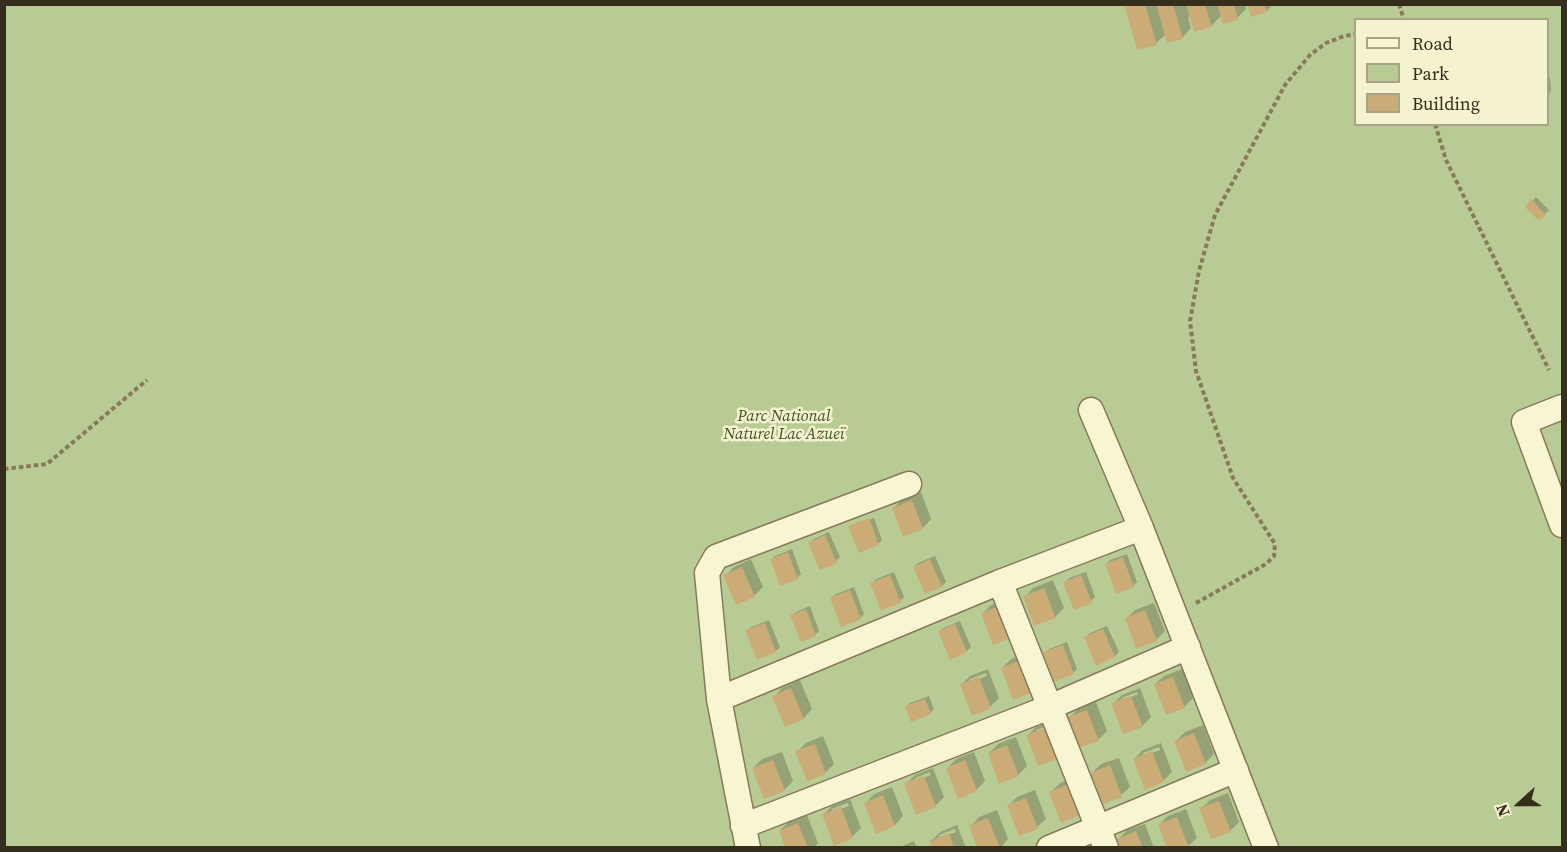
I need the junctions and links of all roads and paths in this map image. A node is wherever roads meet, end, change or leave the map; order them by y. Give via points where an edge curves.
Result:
1 (1354, 34) edge
2 (1436, 126) edge
3 (1549, 370) dead end
4 (147, 380) dead end
5 (1563, 407) edge
6 (1091, 410) dead end
7 (4, 469) edge
8 (909, 484) dead end
9 (1563, 525) edge
10 (1141, 528) junction
11 (1000, 582) junction
12 (1175, 615) junction
13 (1188, 647) junction
14 (719, 699) junction
15 (1050, 707) junction
16 (1236, 770) junction
17 (745, 837) edge
18 (1102, 838) edge
19 (1048, 848) edge
20 (1266, 848) edge

1 - 12 path via 1326,43 1310,55 1285,85 1215,214 1190,321 1196,371 1233,478 1275,544 1274,556
2 - 3 path via 1446,160
4 - 7 path via 47,464
5 - 9 street via 1524,422
6 - 10 street
8 - 14 street via 717,557 707,573
10 - 11 street
10 - 12 street
11 - 14 street
11 - 15 street
12 - 13 street
13 - 15 street
13 - 16 street
14 - 17 street
15 - 17 street
15 - 18 street
16 - 18 street
16 - 20 street
18 - 19 street

